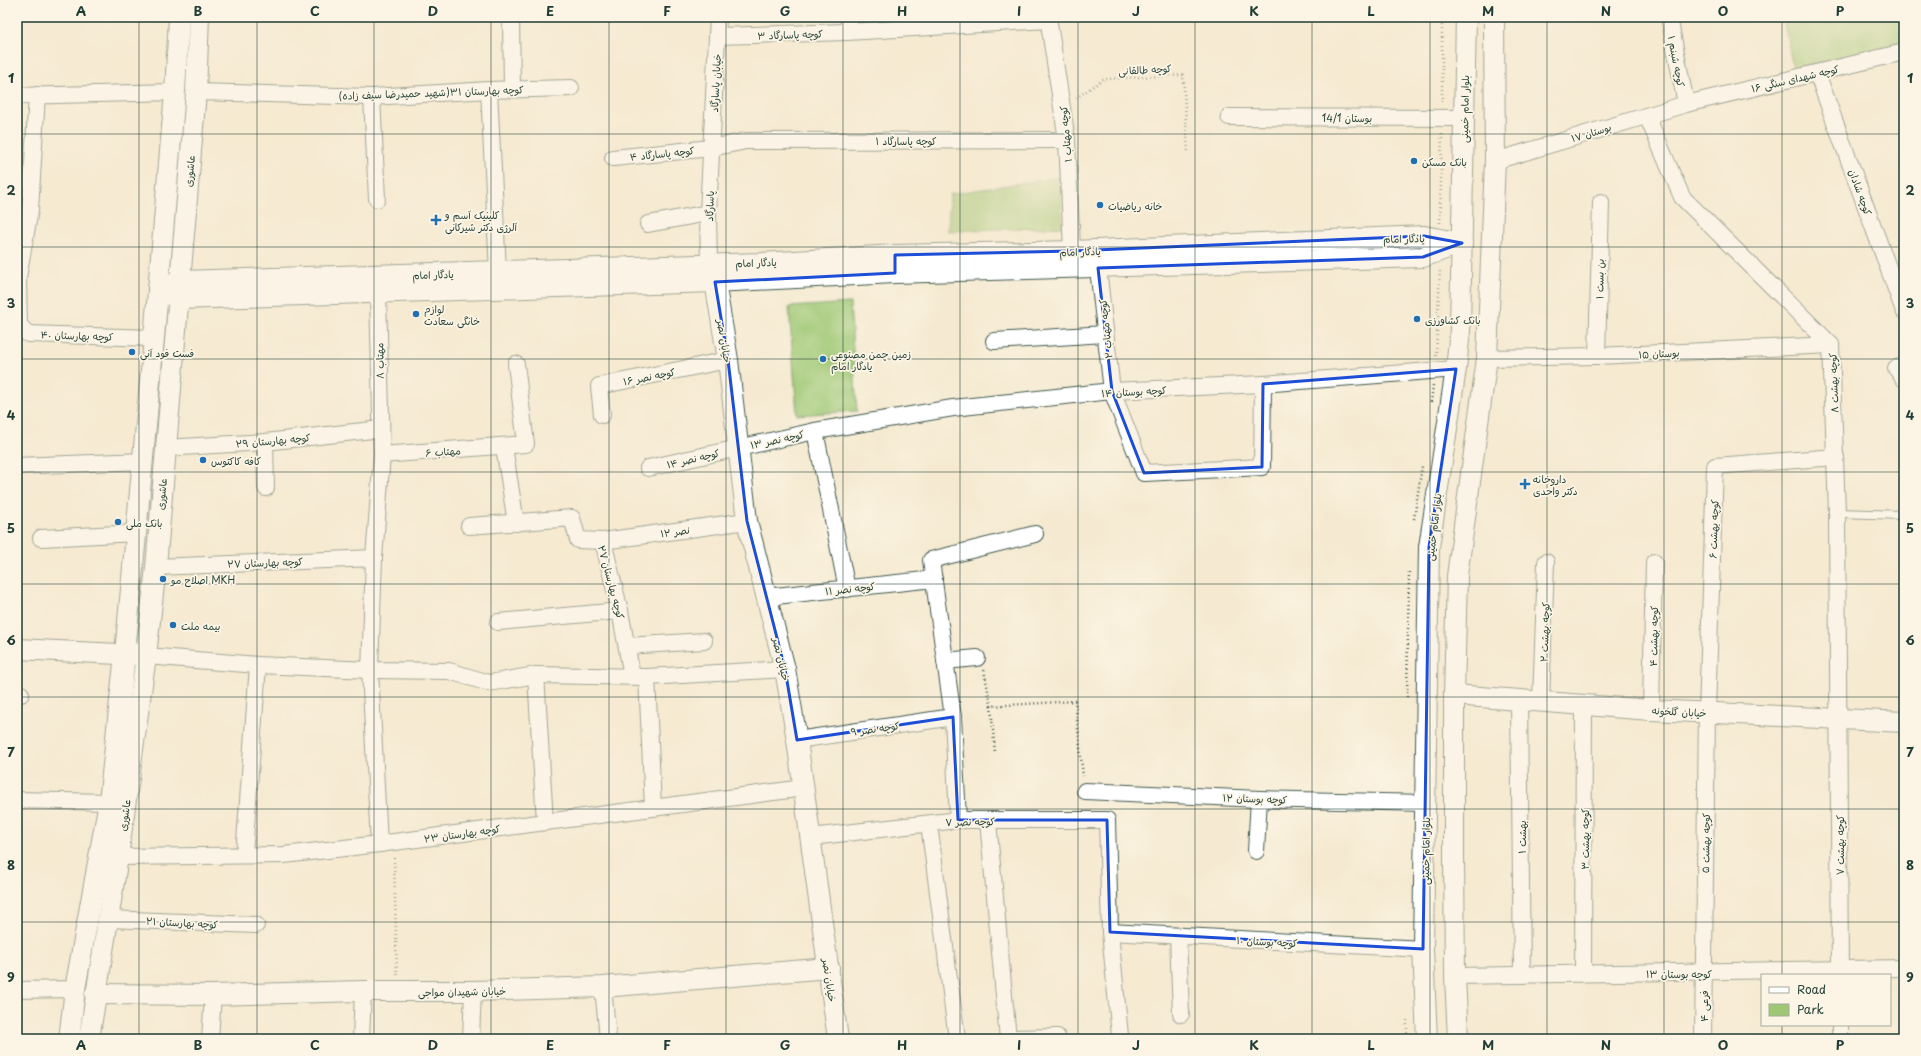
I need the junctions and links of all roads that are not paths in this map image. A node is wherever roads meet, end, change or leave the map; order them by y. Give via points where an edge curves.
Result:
1 (179, 17) edge
2 (200, 17) edge
3 (511, 17) edge
4 (718, 17) edge
5 (1466, 17) edge
6 (1494, 17) edge
7 (1669, 17) edge
8 (1048, 18) edge
9 (849, 25) edge
10 (717, 36) junction
11 (1904, 52) edge
12 (1818, 73) junction
13 (571, 88) dead end
14 (512, 89) junction
15 (489, 90) junction
16 (175, 92) junction
17 (196, 92) junction
18 (37, 95) junction
19 (17, 96) edge
20 (372, 96) junction
21 (1686, 104) junction
22 (1647, 116) junction
23 (1229, 117) dead end
24 (1464, 118) junction
25 (1067, 140) junction
26 (712, 148) junction
27 (613, 158) dead end
28 (1495, 161) junction
29 (377, 199) dead end
30 (1601, 202) dead end
31 (708, 213) junction
32 (648, 224) dead end
33 (1462, 243) junction
34 (1072, 252) junction
35 (895, 264) junction
36 (1098, 268) junction
37 (498, 272) junction
38 (712, 273) junction
39 (158, 288) junction
40 (214, 289) junction
41 (179, 290) junction
42 (378, 292) junction
43 (1904, 311) edge
44 (1105, 334) junction
45 (154, 338) junction
46 (994, 341) dead end
47 (1831, 345) junction
48 (1597, 356) junction
49 (1487, 358) junction
50 (728, 360) junction
51 (516, 364) dead end
52 (1456, 369) junction
53 (1263, 384) junction
54 (1112, 391) junction
55 (602, 415) dead end
56 (381, 429) junction
57 (815, 431) junction
58 (265, 442) junction
59 (504, 447) junction
60 (738, 447) junction
61 (165, 448) junction
62 (382, 456) junction
63 (1836, 457) junction
64 (142, 461) junction
65 (17, 466) edge
66 (648, 468) dead end
67 (266, 488) dead end
68 (1837, 513) junction
69 (1904, 514) edge
70 (747, 521) junction
71 (516, 522) junction
72 (468, 526) dead end
73 (137, 533) junction
74 (1035, 534) dead end
75 (41, 538) dead end
76 (603, 541) junction
77 (374, 558) junction
78 (1546, 562) dead end
79 (1654, 562) dead end
80 (156, 567) junction
81 (934, 579) junction
82 (847, 589) junction
83 (766, 596) junction
84 (620, 611) junction
85 (498, 622) dead end
86 (704, 641) dead end
87 (627, 646) junction
88 (17, 649) edge
89 (118, 654) junction
90 (146, 656) junction
91 (977, 658) road end
92 (945, 661) junction
93 (258, 665) junction
94 (785, 669) junction
95 (370, 670) junction
96 (536, 675) junction
97 (639, 676) junction
98 (1454, 695) junction
99 (1520, 700) junction
100 (1541, 701) junction
101 (1584, 705) junction
102 (1651, 710) junction
103 (1708, 713) junction
104 (953, 717) junction
105 (1838, 720) junction
106 (1904, 722) edge
107 (797, 740) junction
108 (1454, 785) junction
109 (804, 788) junction
110 (1084, 791) road end
111 (1426, 794) junction
112 (1259, 799) junction
113 (17, 800) edge
114 (109, 802) junction
115 (653, 808) junction
116 (958, 820) junction
117 (988, 821) junction
118 (545, 822) junction
119 (929, 824) junction
120 (811, 837) junction
121 (386, 843) junction
122 (1256, 851) dead end
123 (244, 855) junction
124 (1424, 855) junction
125 (1454, 856) junction
126 (118, 857) junction
127 (108, 919) junction
128 (256, 925) dead end
129 (1110, 932) junction
130 (1178, 936) junction
131 (1423, 949) junction
132 (829, 968) junction
133 (1904, 968) edge
134 (1704, 972) junction
135 (1583, 973) junction
136 (1840, 973) edge
137 (1522, 975) junction
138 (1455, 976) junction
139 (602, 987) junction
140 (76, 989) junction
141 (17, 990) edge
142 (362, 991) junction
143 (473, 991) junction
144 (95, 994) junction
145 (213, 995) junction
146 (1181, 1014) dead end
147 (1840, 1026) edge
148 (1120, 1036) dead end
149 (1008, 1038) edge
150 (68, 1039) edge
151 (88, 1039) edge
152 (210, 1039) edge
153 (361, 1039) edge
154 (470, 1039) edge
155 (608, 1039) edge
156 (838, 1039) edge
157 (957, 1039) edge
158 (1058, 1039) edge
159 (1427, 1039) edge
160 (1458, 1039) edge
161 (1704, 1039) edge
162 (1840, 1039) edge

1 - 16 street, عاشوری
2 - 17 street, عاشوری
3 - 14 street
4 - 10 street, خیابان پاسارگاد
5 - 24 street, بلوار امام خمینی
6 - 28 street
7 - 21 street, کوچه شبنم ۱
8 - 9 street, کوچه پاسارگاد ۳
8 - 25 street, کوچه مهتاب ۱
9 - 10 street, کوچه پاسارگاد ۳
10 - 26 street, خیابان پاسارگاد
11 - 12 street, کوچه شهدای سنگی ۱۶
12 - 21 street, کوچه شهدای سنگی ۱۶
12 - 43 street, کوچه شادان
13 - 14 street, کوچه بهارستان ۳۱(شهید حمیدرضا سیف زاده)
14 - 15 street, کوچه بهارستان ۳۱(شهید حمیدرضا سیف زاده)
15 - 20 street, کوچه بهارستان ۳۱(شهید حمیدرضا سیف زاده)
15 - 37 street
16 - 18 street
16 - 39 street, عاشوری
17 - 20 street, کوچه بهارستان ۳۱(شهید حمیدرضا سیف زاده)
17 - 41 street, عاشوری
18 - 19 street
18 - 45 street, کوچه بهارستان ۴۰ via 30,210 18,277 18,325 28,334
20 - 29 street
21 - 22 street, بوستان ۱۷
22 - 28 street, بوستان ۱۷
22 - 47 street, کوچه بهشت ۸ via 1682,197
23 - 24 street, بوستان 14/1
24 - 33 street, بلوار امام خمینی
25 - 26 street, کوچه پاسارگاد ۱ via 746,141
25 - 34 street, کوچه مهتاب ۱
26 - 27 street, کوچه پاسارگاد ۴
26 - 31 street, پاسارگاد
28 - 49 street
30 - 48 street, بن بست ۱
31 - 32 street
31 - 38 street, پاسارگاد
33 - 34 street, یادگار امام via 1424,236
33 - 36 street, یادگار امام via 1423,257
33 - 52 street, بلوار امام خمینی via 1460,330
34 - 35 street, یادگار امام
35 - 36 street, یادگار امام
35 - 38 street, یادگار امام
36 - 44 street, کوچه مهتاب ۲
37 - 38 street, یادگار امام
37 - 40 street, یادگار امام
38 - 42 street, یادگار امام
38 - 50 street, خیابان نصر
39 - 41 street, یادگار امام
39 - 45 street, عاشوری
40 - 41 street, یادگار امام
40 - 42 street, یادگار امام
41 - 61 street, عاشوری
42 - 56 street, مهتاب ۸
44 - 46 street
44 - 54 street, کوچه مهتاب ۲
45 - 64 street, عاشوری
47 - 48 street, بوستان ۱۵
47 - 63 street, کوچه بهشت ۸
48 - 49 street, بوستان ۱۵
49 - 98 street via 1457,576
50 - 55 street, کوچه نصر ۱۶ via 599,386
50 - 60 street, خیابان نصر
51 - 59 street, مهتاب ۶ via 526,444
52 - 53 street, کوچه بوستان ۱۴
52 - 111 street, بلوار امام خمینی via 1429,547
53 - 54 street, کوچه بوستان ۱۴
53 - 54 street, کوچه مهتاب ۲ via 1262,467 1144,473
54 - 57 street, کوچه بوستان ۱۴ via 953,408
56 - 58 street, کوچه بهارستان ۲۹
56 - 62 street, مهتاب ۸
57 - 60 street, کوچه نصر ۱۳
57 - 82 street
58 - 61 street, کوچه بهارستان ۲۹
58 - 67 street
59 - 62 street, مهتاب ۶
59 - 71 street
60 - 66 street, کوچه نصر ۱۴
60 - 70 street, خیابان نصر
61 - 80 street, عاشوری
62 - 77 street, مهتاب ۸
63 - 68 street, کوچه بهشت ۸
63 - 103 street, کوچه بهشت ۶ via 1715,466
64 - 65 street
64 - 73 street, عاشوری
68 - 69 lane
68 - 105 street, کوچه بهشت ۸
70 - 76 street, نصر ۱۲
70 - 83 street, خیابان نصر
71 - 72 street, کوچه بهارستان ۲۷
71 - 76 street, کوچه بهارستان ۲۷ via 572,518 578,540
73 - 75 street
73 - 89 street, عاشوری
74 - 81 street via 932,560
76 - 84 street, کوچه بهارستان ۲۷
77 - 80 street, کوچه بهارستان ۲۷
77 - 95 street, مهتاب ۸
78 - 100 street, کوچه بهشت ۲
79 - 102 street, کوچه بهشت ۴
80 - 90 street, عاشوری
81 - 82 street, کوچه نصر ۱۱
81 - 92 street
82 - 83 street, کوچه نصر ۱۱
83 - 94 street, خیابان نصر
84 - 85 street
84 - 87 street, کوچه بهارستان ۲۷
86 - 87 street
87 - 97 street, کوچه بهارستان ۲۷
88 - 89 street
89 - 90 street
89 - 114 street, عاشوری
90 - 93 street
90 - 126 street, عاشوری
91 - 92 street
92 - 104 street
93 - 95 street
93 - 123 street
94 - 97 street
94 - 107 street, خیابان نصر
95 - 96 street via 449,671 489,683
95 - 121 street, مهتاب ۸
96 - 97 street
96 - 118 street
97 - 115 street, کوچه بهارستان ۲۷
98 - 99 street, خیابان گلخونه
98 - 108 street
99 - 100 street, خیابان گلخونه
99 - 137 street, بهشت ۱
100 - 101 street, خیابان گلخونه
101 - 102 street, خیابان گلخونه
101 - 135 street, کوچه بهشت ۳
102 - 103 street, خیابان گلخونه
103 - 105 street, خیابان گلخونه
103 - 134 street, کوچه بهشت ۵
104 - 107 street, کوچه نصر ۹
104 - 116 street
105 - 106 street, خیابان گلخونه
105 - 136 street, کوچه بهشت ۷
107 - 109 street, خیابان نصر
108 - 111 street via 1448,791 1432,791
108 - 125 street
109 - 115 street, کوچه بهارستان ۲۳
109 - 120 street, خیابان نصر
110 - 112 street, کوچه بوستان ۱۲
111 - 112 street, کوچه بوستان ۱۲
111 - 124 street, بلوار امام خمینی
112 - 122 street
113 - 114 street
114 - 140 street, عاشوری
115 - 118 street, کوچه بهارستان ۲۳
116 - 117 street, کوچه نصر ۷
116 - 119 street, کوچه نصر ۷
117 - 129 street, کوچه نصر ۷ via 1107,820
117 - 149 street
118 - 121 street, کوچه بهارستان ۲۳
119 - 120 street, کوچه نصر ۷
119 - 157 street
120 - 132 street, خیابان نصر
121 - 123 street, کوچه بهارستان ۲۳ via 284,854
123 - 126 street, کوچه بهارستان ۲۳
124 - 125 street via 1431,849 1439,848 1448,850
124 - 131 street, بلوار امام خمینی
125 - 138 street
126 - 127 street, عاشوری
127 - 128 street, کوچه بهارستان ۲۱
127 - 144 street, عاشوری
129 - 130 street, کوچه بوستان ۱۰
129 - 148 street
130 - 131 street, کوچه بوستان ۱۰
130 - 146 street
131 - 159 street, بلوار امام خمینی
132 - 139 street, خیابان شهیدان مواجی
132 - 156 street, خیابان نصر
133 - 136 street, کوچه بوستان ۱۳
134 - 135 street, کوچه بوستان ۱۳
134 - 136 street, کوچه بوستان ۱۳
134 - 161 street, فرعی ۴
135 - 137 street, کوچه بوستان ۱۳
137 - 138 street, کوچه بوستان ۱۳
138 - 160 street
139 - 143 street, خیابان شهیدان مواجی
139 - 155 street
140 - 141 street
140 - 150 street, عاشوری
142 - 143 street, خیابان شهیدان مواجی
142 - 145 street, خیابان شهیدان مواجی
142 - 153 street
143 - 154 street
144 - 145 street, خیابان شهیدان مواجی
144 - 151 street, عاشوری
145 - 152 street
147 - 162 street
149 - 158 street

